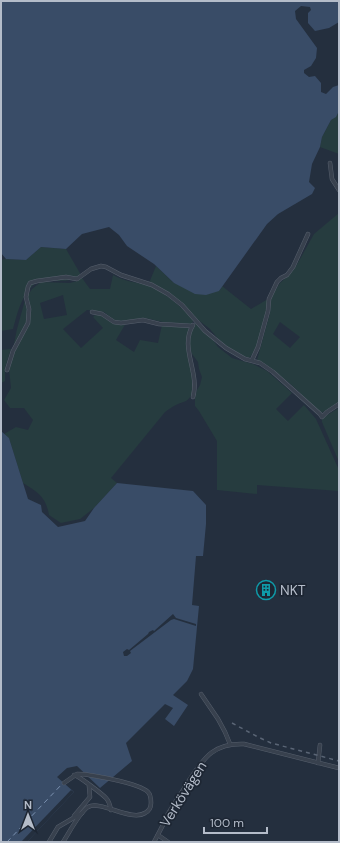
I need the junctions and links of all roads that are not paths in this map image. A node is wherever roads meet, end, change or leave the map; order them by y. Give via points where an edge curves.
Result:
1 (330, 163) dead end
2 (339, 190) edge
3 (308, 234) dead end
4 (92, 312) dead end
5 (195, 320) junction
6 (192, 326) junction
7 (252, 360) junction
8 (7, 370) dead end
9 (193, 397) dead end
10 (339, 404) edge
11 (201, 694) dead end
12 (230, 744) junction
13 (320, 745) dead end
14 (318, 763) junction
15 (339, 768) edge
16 (74, 775) junction
17 (64, 783) dead end
18 (88, 785) junction
19 (111, 810) junction
20 (83, 813) junction
21 (72, 819) junction
22 (158, 835) junction
23 (49, 842) edge
24 (64, 842) edge
25 (154, 842) edge
26 (168, 842) edge

1 - 2 street via 332,179
3 - 7 street via 293,267 277,282 268,299 268,311
4 - 6 street via 121,323 142,320
5 - 6 street
5 - 7 street via 226,348 245,359
5 - 8 street via 168,294 106,267 98,266 77,279 66,277 37,281 30,283 28,287 28,323 13,351
6 - 9 street via 187,338 195,379
7 - 10 street via 273,372 322,417
11 - 12 street via 218,719
12 - 14 street, Verkövägen via 248,745
12 - 22 street, Verkövägen via 218,747 203,760 168,814
13 - 14 street
14 - 15 street, Verkövägen
16 - 17 street
16 - 18 street via 85,780
16 - 19 street via 83,774 140,787 151,797 150,808 140,815
18 - 19 street via 109,801
18 - 21 street via 90,797
19 - 20 street via 93,806 88,807
20 - 21 street
20 - 24 street
21 - 23 street via 58,827
22 - 25 street, Verkövägen
22 - 26 street, Verkövägen

